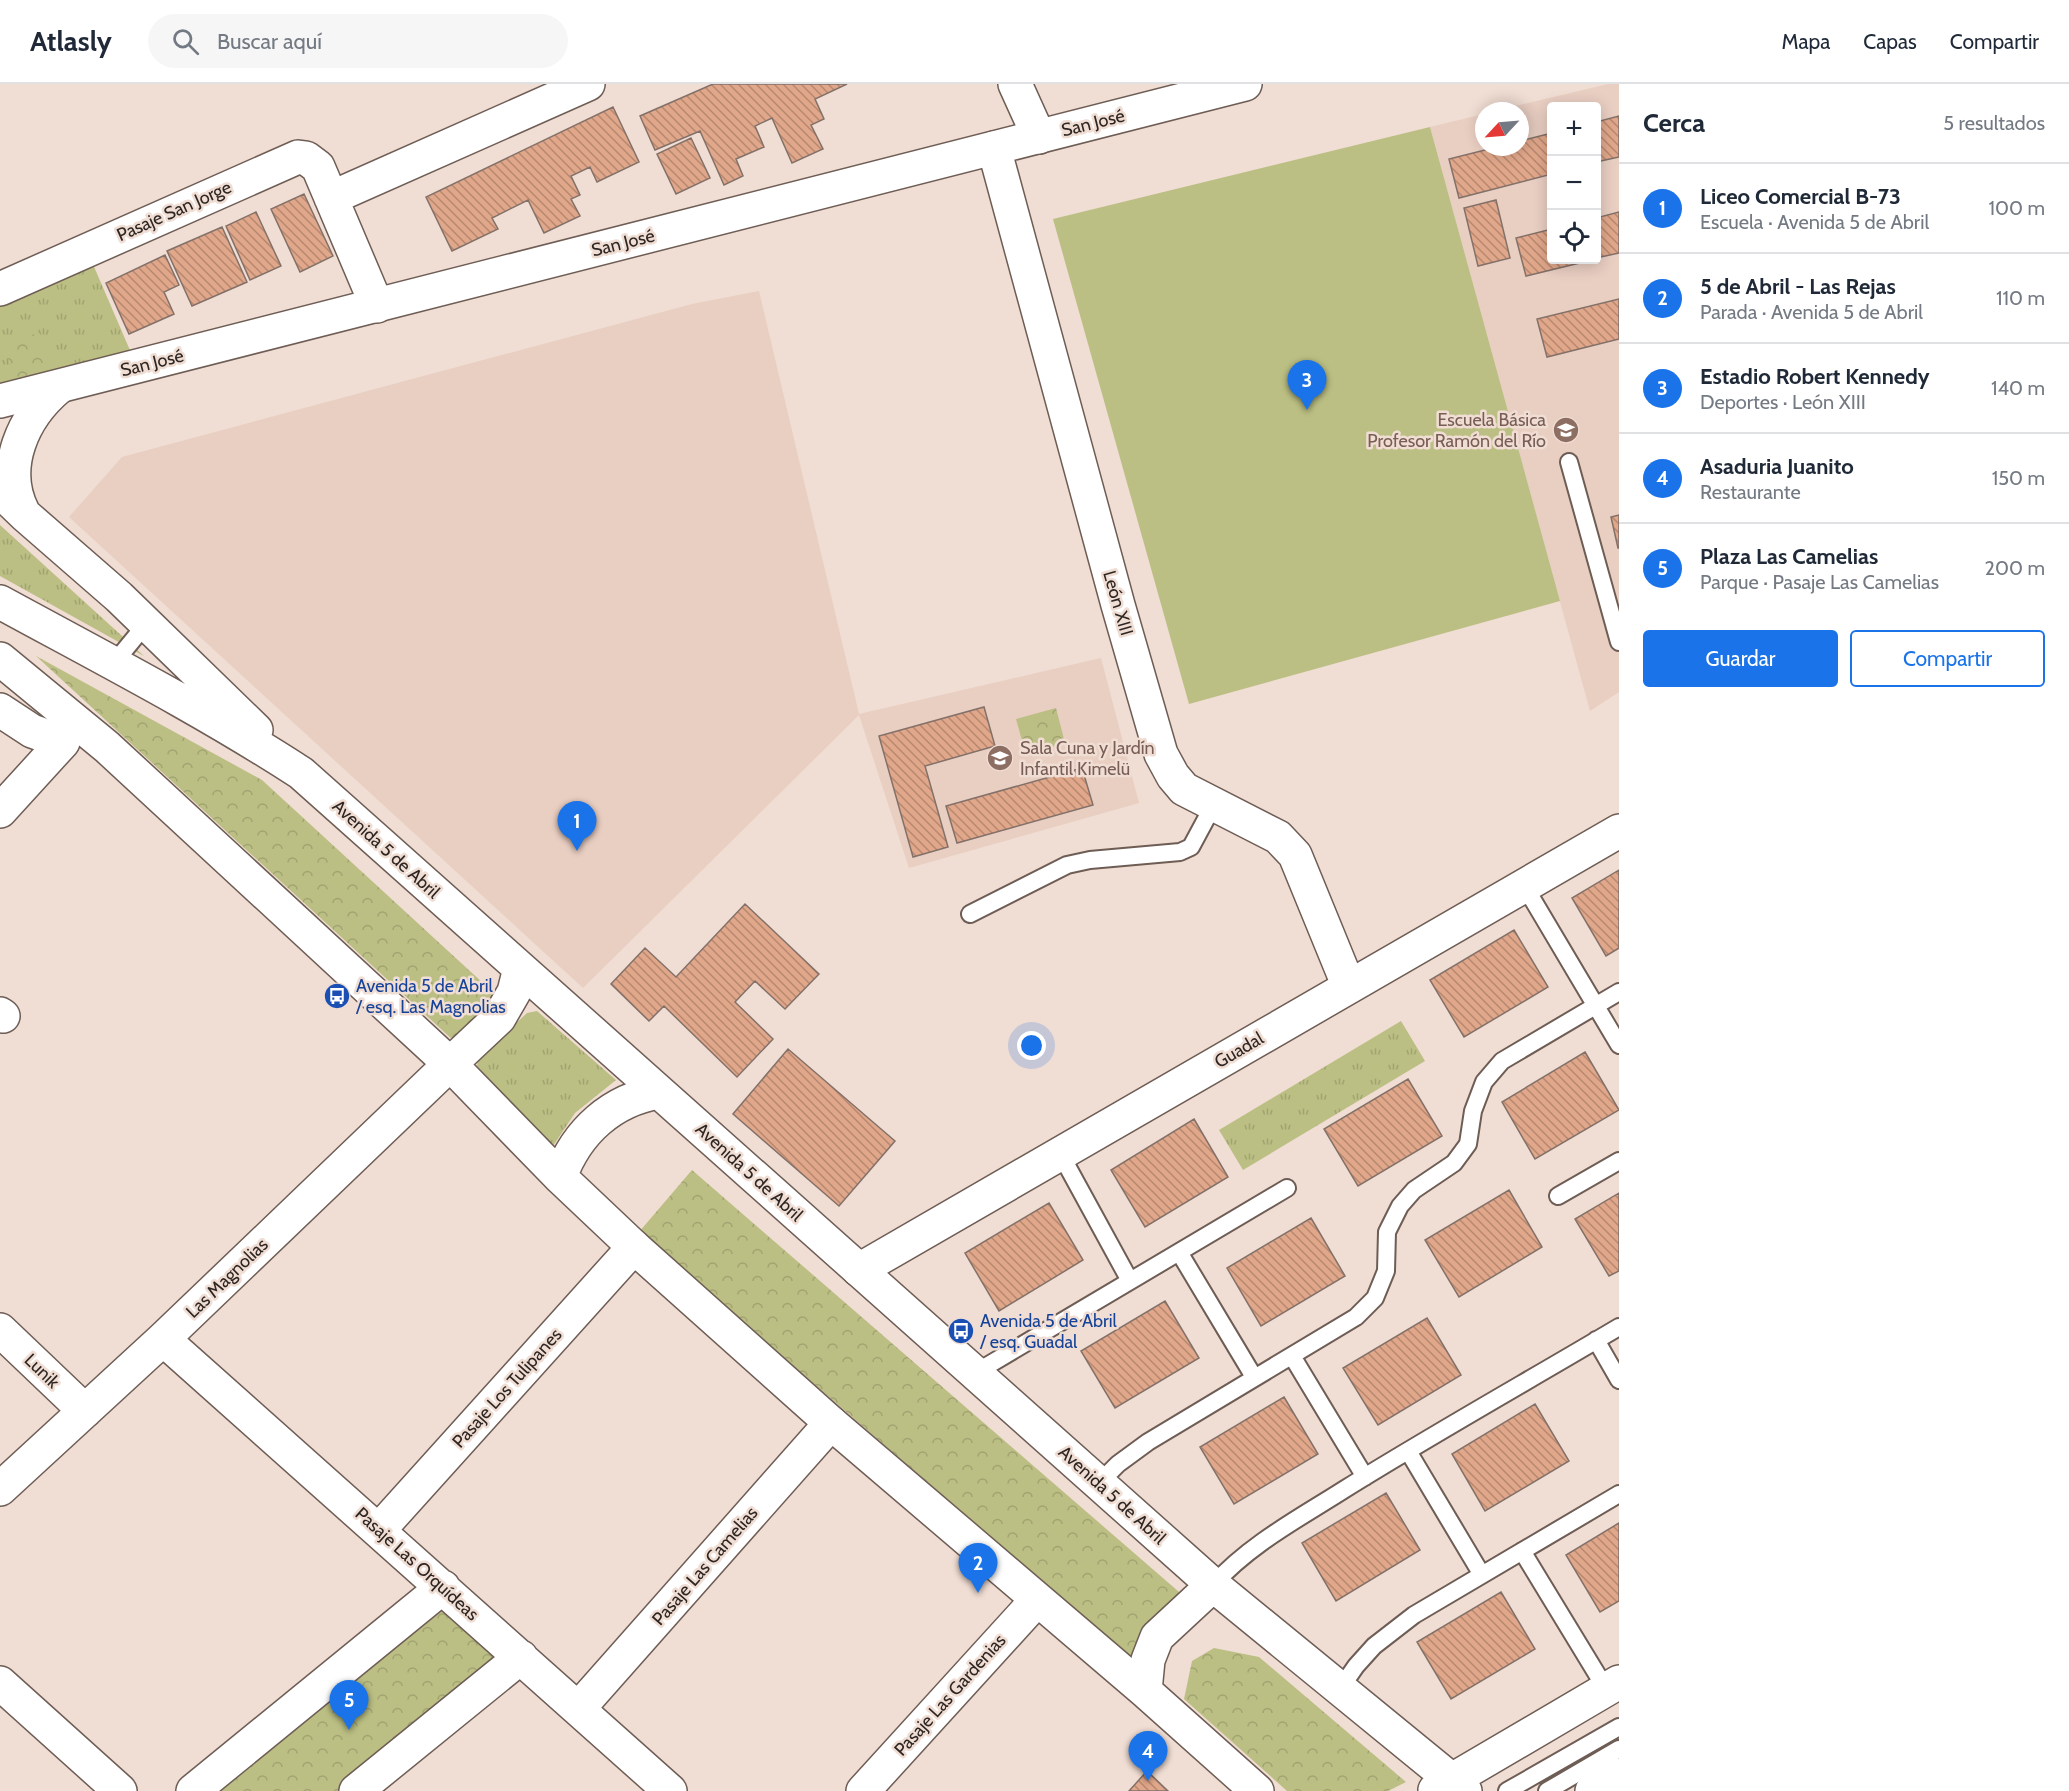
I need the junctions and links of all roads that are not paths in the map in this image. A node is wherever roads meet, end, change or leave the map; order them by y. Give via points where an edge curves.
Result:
1 (588, 84) edge
2 (1016, 84) edge
3 (1245, 84) edge
4 (1039, 137) junction
5 (994, 148) junction
6 (331, 198) junction
7 (0, 289) edge
8 (378, 306) junction
9 (59, 387) junction
10 (0, 401) edge
11 (1569, 462) dead end
12 (0, 491) edge
13 (26, 516) junction
14 (0, 602) edge
15 (147, 624) junction
16 (1619, 642) edge
17 (0, 659) edge
18 (114, 663) junction
19 (0, 711) edge
20 (63, 742) junction
21 (107, 747) junction
22 (301, 773) junction
23 (1213, 806) junction
24 (0, 811) edge
25 (1619, 831) edge
26 (1524, 885) junction
27 (970, 914) dead end
28 (520, 968) junction
29 (1349, 987) junction
30 (1619, 992) edge
31 (1596, 1006) junction
32 (1619, 1045) edge
33 (450, 1064) junction
34 (659, 1092) junction
35 (1060, 1153) junction
36 (1619, 1161) edge
37 (560, 1177) junction
38 (1287, 1188) dead end
39 (1558, 1197) dead end
40 (634, 1247) junction
41 (1179, 1252) junction
42 (859, 1270) junction
43 (1130, 1281) junction
44 (1619, 1327) edge
45 (0, 1330) edge
46 (163, 1339) junction
47 (1596, 1340) junction
48 (1292, 1356) junction
49 (975, 1373) junction
50 (1254, 1377) junction
51 (1619, 1380) edge
52 (85, 1411) junction
53 (831, 1423) junction
54 (1408, 1451) junction
55 (1365, 1477) junction
56 (1099, 1484) junction
57 (0, 1489) edge
58 (1619, 1494) edge
59 (379, 1530) junction
60 (1522, 1551) junction
61 (1482, 1575) junction
62 (1213, 1585) junction
63 (443, 1587) junction
64 (1037, 1600) junction
65 (521, 1657) junction
66 (0, 1683) edge
67 (1612, 1686) edge
68 (1340, 1689) junction
69 (1145, 1691) junction
70 (578, 1709) junction
71 (1619, 1727) edge
72 (1619, 1749) edge
73 (1619, 1775) edge
74 (1450, 1787) edge
75 (120, 1791) edge
76 (193, 1791) edge
77 (356, 1791) edge
78 (670, 1791) edge
79 (862, 1791) edge
80 (1257, 1791) edge
81 (1507, 1791) edge
82 (1547, 1791) edge
83 (1592, 1791) edge

1 - 6 street
2 - 4 street
3 - 4 street, San José
4 - 5 street, San José
5 - 8 street, San José
5 - 23 street, León XIII via 1161,754 1184,789
6 - 7 street, Pasaje San Jorge via 318,167 298,157
6 - 8 street, Pasaje San Jorge
8 - 9 street, San José
9 - 10 street, San José
9 - 13 street via 29,417 13,450 10,479
11 - 16 lane
12 - 13 street
13 - 15 street
14 - 18 street, Avenida 5 de Abril
15 - 18 lane
15 - 22 street
17 - 21 street
18 - 22 street, Avenida 5 de Abril
19 - 20 street via 32,731
20 - 21 street
20 - 24 street
21 - 33 street
22 - 28 street, Avenida 5 de Abril
23 - 27 lane via 1191,847 1180,852 1067,865
23 - 29 street, León XIII via 1278,837 1295,855
25 - 26 street, Guadal
26 - 29 street, Guadal
26 - 31 lane
28 - 33 street, Las Magnolias via 514,992 499,1018
28 - 34 street, Avenida 5 de Abril
29 - 35 street, Guadal
30 - 31 lane
31 - 32 lane
31 - 48 lane via 1502,1061 1484,1082 1473,1111 1468,1144 1454,1163 1414,1190 1400,1206 1388,1232 1386,1271 1375,1298 1356,1317
33 - 37 street
33 - 46 street, Las Magnolias
34 - 37 street via 627,1101 596,1122 572,1151
34 - 42 street, Avenida 5 de Abril
35 - 42 street, Guadal
35 - 43 lane
36 - 39 lane
37 - 40 street
38 - 41 lane
40 - 53 street
40 - 59 street, Pasaje Los Tulipanes
41 - 43 lane
41 - 50 lane
42 - 49 street, Avenida 5 de Abril
43 - 49 lane
44 - 47 lane
45 - 52 street, Lunik
46 - 52 street, Las Magnolias
46 - 59 street, Pasaje Las Orquídeas
47 - 51 lane
47 - 54 lane
48 - 50 lane
48 - 55 lane
49 - 56 street, Avenida 5 de Abril
50 - 56 lane via 1148,1442
52 - 57 street, Las Magnolias
53 - 64 street
53 - 70 street, Pasaje Las Camelias
54 - 55 lane
54 - 61 lane
55 - 62 lane via 1253,1547
56 - 62 street, Avenida 5 de Abril
58 - 60 lane
59 - 63 street, Pasaje Las Orquídeas
60 - 61 lane
60 - 67 lane
61 - 68 lane via 1394,1629 1368,1653
62 - 68 street, Avenida 5 de Abril
62 - 69 street via 1156,1637 1148,1660
63 - 65 street, Pasaje Las Orquídeas
63 - 76 street
64 - 69 street
64 - 79 street, Pasaje Las Gardenias
65 - 70 street, Pasaje Las Orquídeas
65 - 77 street
66 - 75 street
67 - 74 street
68 - 74 street, Avenida 5 de Abril
69 - 80 street
70 - 78 street, Pasaje Las Orquídeas
71 - 81 lane
72 - 82 lane
73 - 83 street

